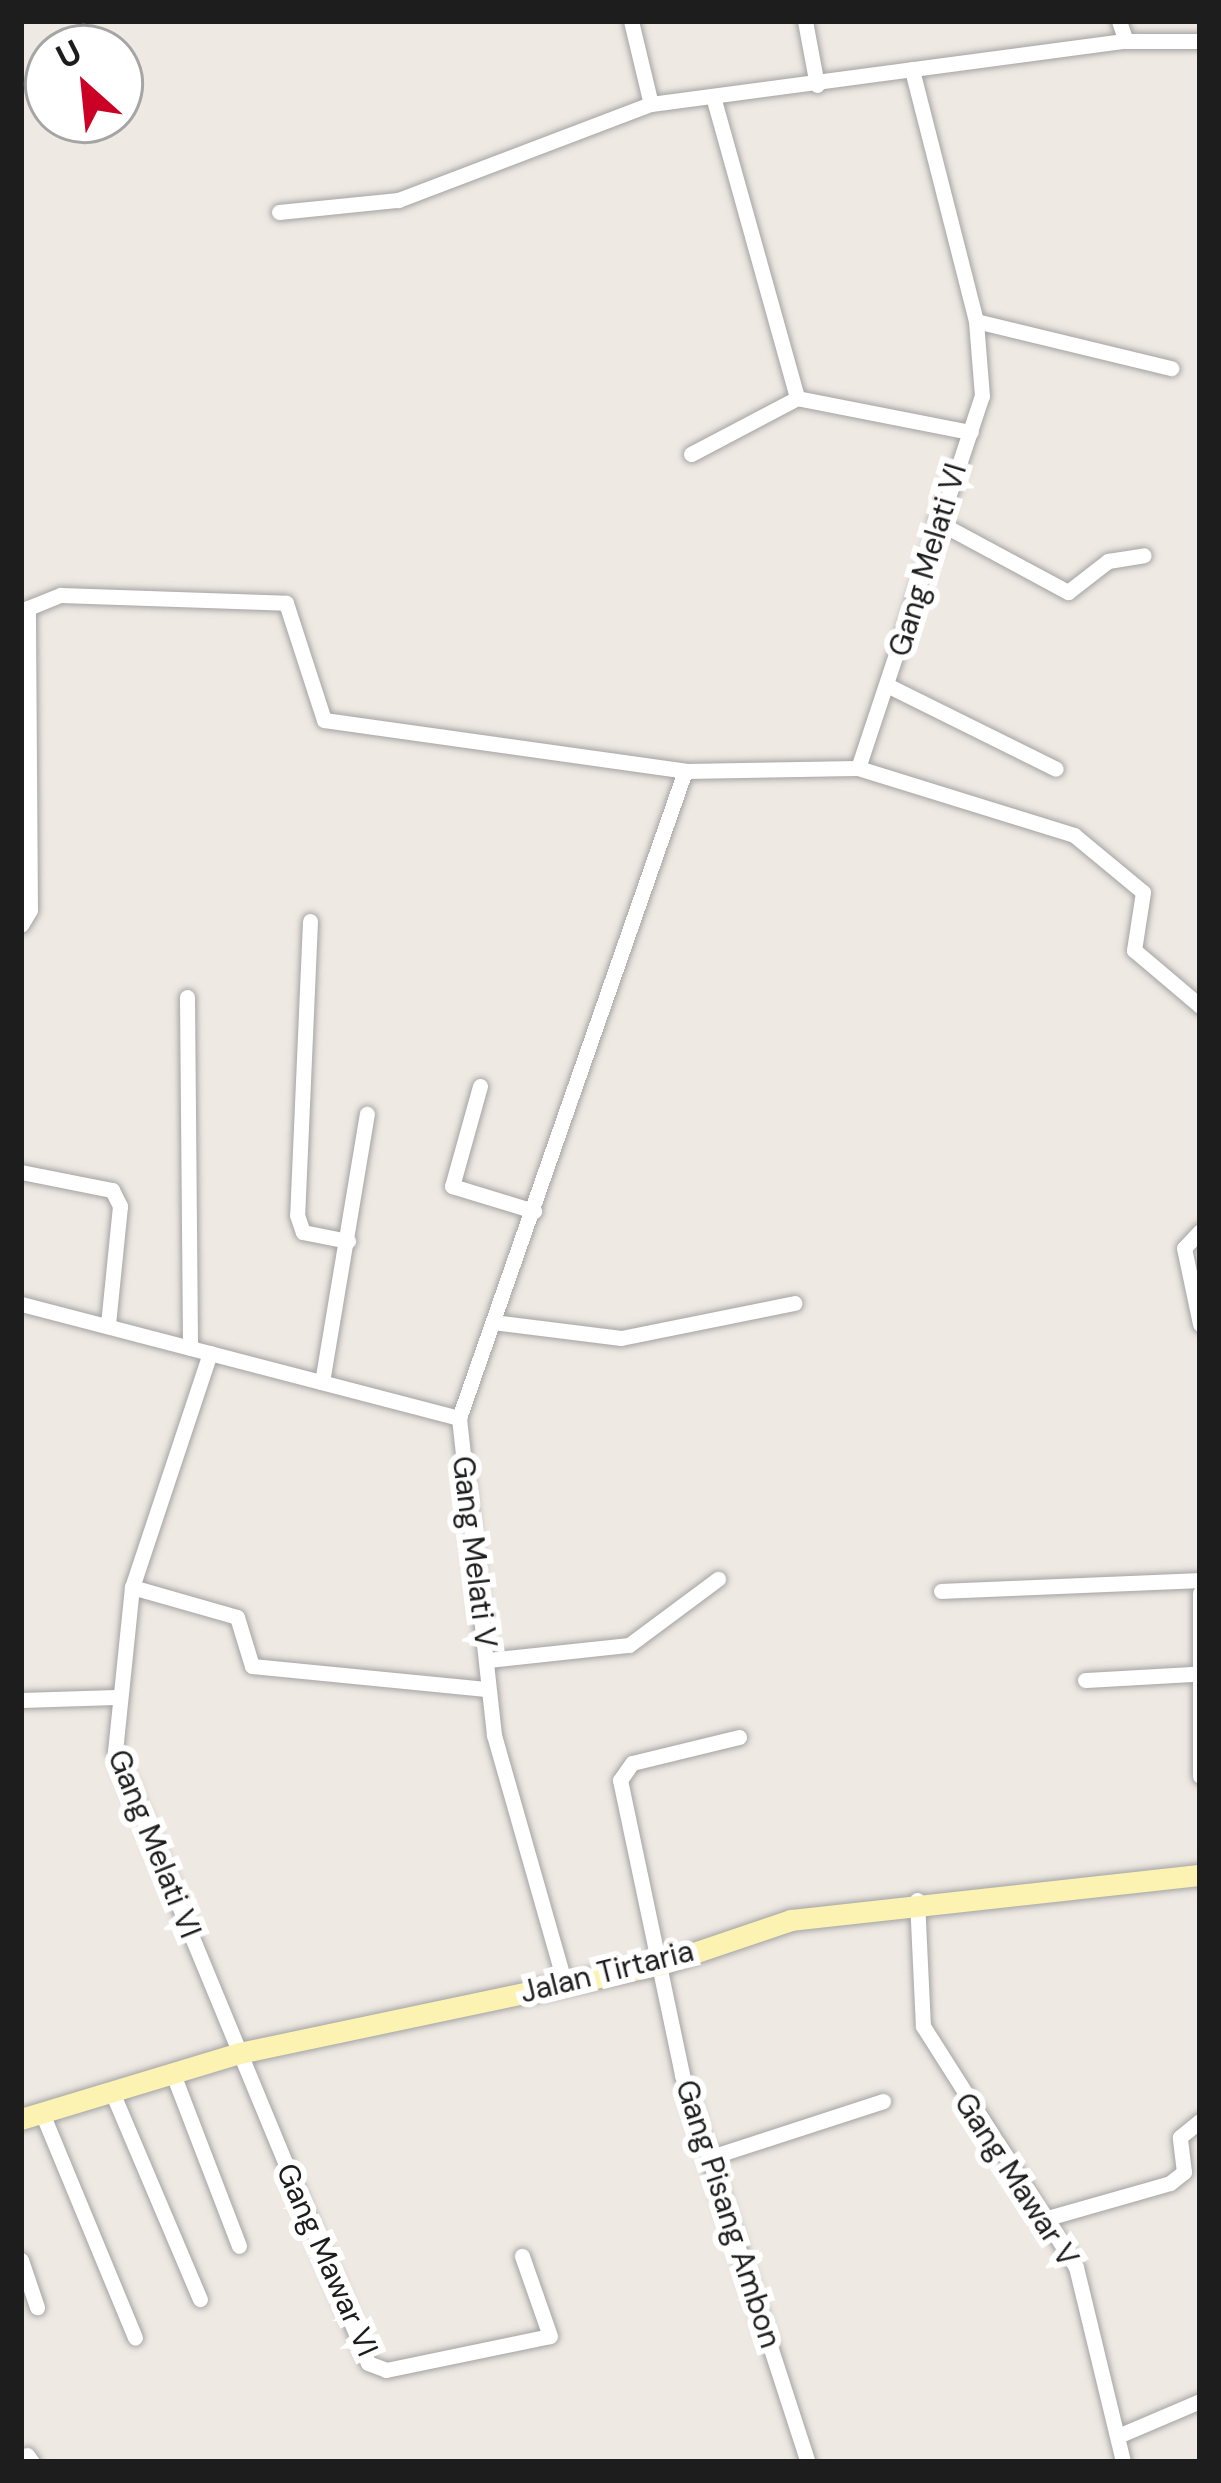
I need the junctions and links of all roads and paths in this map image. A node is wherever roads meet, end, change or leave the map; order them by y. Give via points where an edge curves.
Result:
1 (631, 21) edge
2 (805, 21) edge
3 (1119, 21) edge
4 (1126, 41) junction
5 (1200, 41) edge
6 (912, 69) junction
7 (817, 85) junction
8 (714, 100) junction
9 (651, 104) junction
10 (279, 212) dead end
11 (976, 320) junction
12 (1171, 368) dead end
13 (797, 398) junction
14 (971, 432) junction
15 (691, 454) dead end
16 (936, 521) junction
17 (1144, 554) dead end
18 (889, 686) junction
19 (858, 768) junction
20 (1056, 770) dead end
21 (685, 771) junction
22 (310, 921) dead end
23 (21, 925) edge
24 (187, 998) dead end
25 (1200, 1006) edge
26 (480, 1087) dead end
27 (367, 1114) dead end
28 (21, 1172) edge
29 (534, 1211) junction
30 (1200, 1231) edge
31 (348, 1241) junction
32 (794, 1303) dead end
33 (21, 1304) edge
34 (493, 1322) junction
35 (108, 1324) junction
36 (1200, 1324) edge
37 (190, 1348) junction
38 (210, 1353) junction
39 (322, 1382) junction
40 (459, 1418) junction
41 (718, 1579) dead end
42 (1200, 1580) edge
43 (131, 1586) junction
44 (941, 1591) dead end
45 (1200, 1593) edge
46 (488, 1660) junction
47 (1193, 1674) junction
48 (1085, 1680) dead end
49 (487, 1689) junction
50 (116, 1697) junction
51 (21, 1700) edge
52 (739, 1737) dead end
53 (1200, 1776) edge
54 (1200, 1875) edge
55 (917, 1900) junction
56 (661, 1964) junction
57 (565, 1984) junction
58 (239, 2053) junction
59 (172, 2074) junction
60 (112, 2092) junction
61 (883, 2101) dead end
62 (32, 2116) edge
63 (1200, 2121) edge
64 (711, 2157) junction
65 (1044, 2219) junction
66 (239, 2246) dead end
67 (522, 2256) dead end
68 (21, 2260) edge
69 (200, 2299) dead end
70 (37, 2307) dead end
71 (135, 2338) dead end
72 (1200, 2401) edge
73 (1118, 2436) junction
74 (808, 2462) edge
75 (1123, 2462) edge

1 - 9 street
2 - 7 street
3 - 4 street
4 - 5 street
4 - 6 street
6 - 7 street
6 - 11 street, Gang Melati VI
7 - 8 street
8 - 9 street
8 - 13 street
9 - 10 street via 398,200
11 - 12 street
11 - 14 street, Gang Melati VI via 982,396
13 - 14 street
13 - 15 street
14 - 16 street, Gang Melati VI
16 - 17 street via 1068,592 1108,561
16 - 18 street, Gang Melati VI
18 - 19 street, Gang Melati VI
18 - 20 street
19 - 21 street
19 - 25 street via 1074,835 1118,862 1149,907 1134,950
21 - 23 street via 324,720 286,603 61,595 23,619 30,910
21 - 29 street
22 - 31 street via 297,1215 303,1232
24 - 37 street
26 - 29 street via 452,1186
27 - 31 street
28 - 35 street via 112,1190 121,1206
29 - 34 street
30 - 36 street via 1184,1248
31 - 39 street
32 - 34 street via 621,1338
33 - 35 street, Gang Melati V
34 - 40 street
35 - 37 street, Gang Melati V
37 - 38 street, Gang Melati V
38 - 39 street, Gang Melati V
38 - 43 street, Gang Melati VI
39 - 40 street, Gang Melati V
40 - 46 street, Gang Melati V
41 - 46 street via 629,1645
42 - 44 street
43 - 49 street via 237,1617 252,1666
43 - 50 street, Gang Melati VI
45 - 47 street
46 - 49 street, Gang Melati V
47 - 48 street
47 - 53 street
49 - 57 street, Gang Melati V
50 - 51 street
50 - 58 street, Gang Melati VI via 115,1750
52 - 56 street, Gang Pisang Ambon via 632,1763 620,1780
54 - 55 street, Jalan Tirtaria
55 - 56 street, Jalan Tirtaria via 791,1920
55 - 65 street, Gang Mawar V via 923,2026
56 - 57 street, Jalan Tirtaria
56 - 64 street, Gang Pisang Ambon
57 - 58 street, Jalan Tirtaria
58 - 59 street, Jalan Tirtaria
58 - 67 street, Gang Mawar VI via 368,2363 386,2370 550,2336
59 - 60 street, Jalan Tirtaria
59 - 66 street
60 - 62 street, Jalan Tirtaria
60 - 69 street
61 - 64 street
62 - 71 street
63 - 65 street via 1180,2137 1184,2172 1169,2183
64 - 74 street, Gang Pisang Ambon
65 - 73 street, Gang Mawar V via 1076,2267
68 - 70 street
72 - 73 street
73 - 75 street, Gang Mawar V

